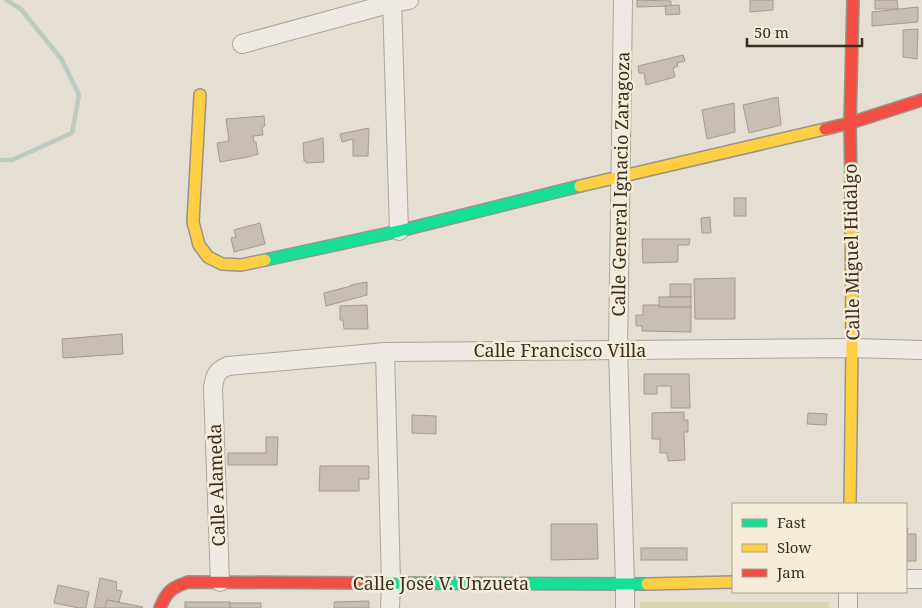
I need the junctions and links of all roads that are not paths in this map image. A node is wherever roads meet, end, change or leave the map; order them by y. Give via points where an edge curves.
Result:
1 (623, 0) edge
2 (852, 0) edge
3 (398, 1) edge
4 (242, 44) dead end
5 (200, 95) dead end
6 (922, 100) edge
7 (850, 123) junction
8 (620, 176) junction
9 (399, 231) junction
10 (852, 348) junction
11 (618, 350) junction
12 (922, 350) edge
13 (385, 352) junction
14 (213, 388) joint
15 (850, 503) edge
16 (907, 579) edge
17 (922, 579) edge
18 (220, 582) junction
19 (732, 582) edge
20 (391, 583) junction
21 (625, 584) junction
22 (848, 593) edge
23 (160, 608) edge
24 (390, 608) edge
25 (625, 608) edge
26 (848, 608) edge

1 - 8 street, Calle General Ignacio Zaragoza
2 - 7 street, Calle Miguel Hidalgo
3 - 4 street
3 - 9 street
5 - 9 street via 193,222 199,245 208,257 222,264 240,266
6 - 7 street
7 - 8 street
7 - 10 street, Calle Miguel Hidalgo
8 - 9 street
8 - 11 street, Calle General Ignacio Zaragoza
10 - 11 street, Calle Francisco Villa
10 - 12 street, Calle Francisco Villa
10 - 15 street, Calle Miguel Hidalgo
11 - 13 street, Calle Francisco Villa
11 - 21 street, Calle General Ignacio Zaragoza
13 - 14 street, Calle Francisco Villa via 228,366 215,377
13 - 20 street
14 - 18 street, Calle Alameda
16 - 17 street
18 - 20 street, Calle José V. Unzueta
18 - 23 street, Calle José V. Unzueta via 188,582 175,586
19 - 21 street, Calle José V. Unzueta
20 - 21 street, Calle José V. Unzueta
20 - 24 street
21 - 25 street, Calle General Ignacio Zaragoza
22 - 26 street

